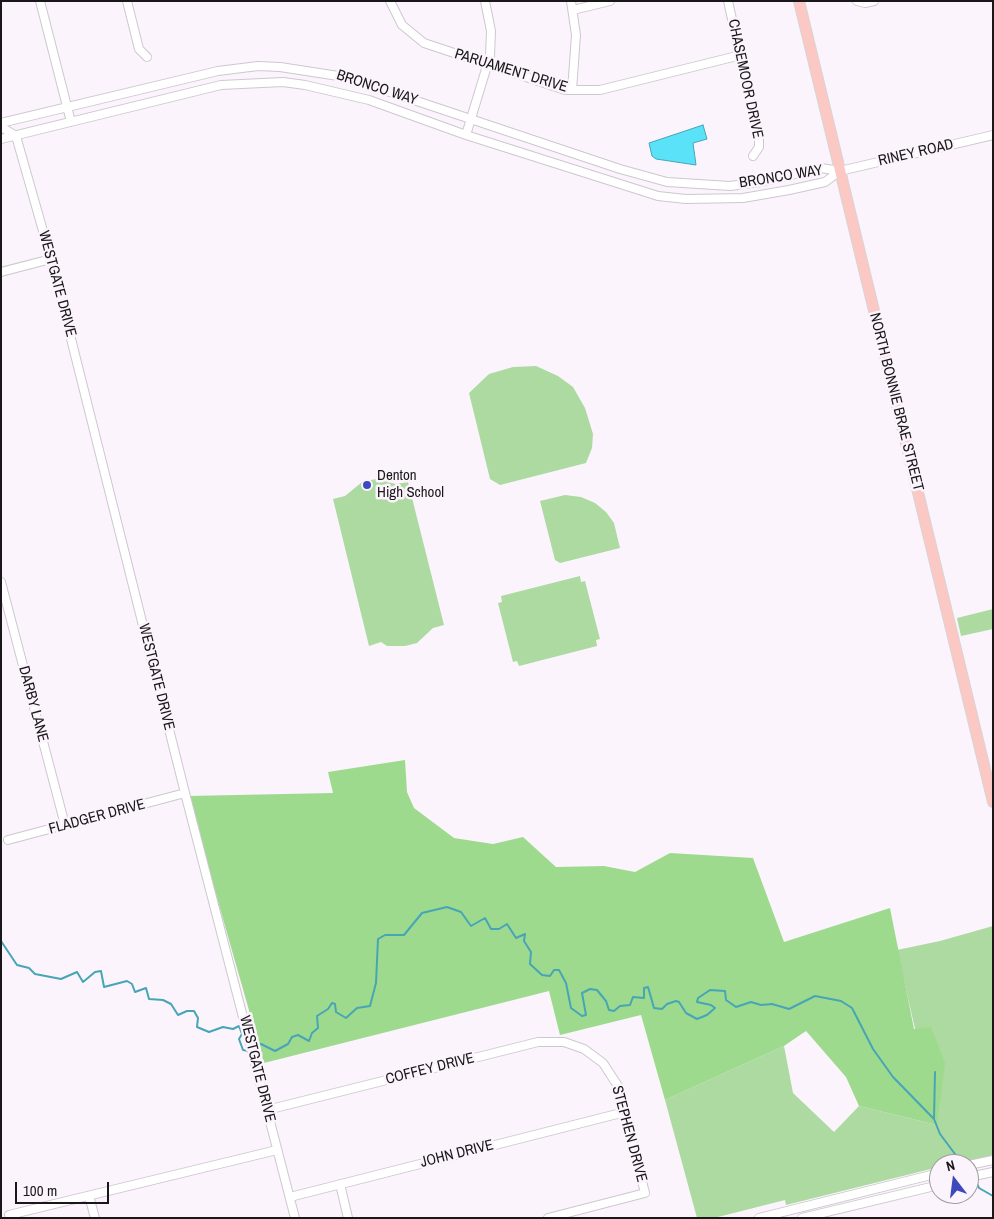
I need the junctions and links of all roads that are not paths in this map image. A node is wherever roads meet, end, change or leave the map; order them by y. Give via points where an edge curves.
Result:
1 (40, 1) edge
2 (127, 1) edge
3 (390, 1) edge
4 (486, 1) edge
5 (610, 1) edge
6 (728, 1) edge
7 (798, 1) edge
8 (856, 1) edge
9 (874, 1) edge
10 (572, 5) edge
11 (741, 55) junction
12 (148, 57) dead end
13 (488, 65) junction
14 (572, 90) junction
15 (67, 106) junction
16 (471, 119) junction
17 (71, 122) junction
18 (1, 123) edge
19 (1, 127) edge
20 (466, 135) junction
21 (993, 135) edge
22 (16, 136) junction
23 (1, 139) edge
24 (753, 156) dead end
25 (840, 171) junction
26 (51, 259) junction
27 (1, 272) edge
28 (1, 582) edge
29 (186, 794) junction
30 (993, 802) edge
31 (64, 825) junction
32 (8, 840) dead end
33 (592, 1053) joint
34 (268, 1110) junction
35 (624, 1112) junction
36 (277, 1150) junction
37 (993, 1160) edge
38 (979, 1163) edge
39 (993, 1172) edge
40 (979, 1175) edge
41 (929, 1176) edge
42 (340, 1184) junction
43 (929, 1187) edge
44 (89, 1196) junction
45 (290, 1197) junction
46 (10, 1216) edge
47 (95, 1218) edge
48 (295, 1218) edge
49 (348, 1218) edge
50 (548, 1218) edge
51 (759, 1218) edge
52 (802, 1218) edge

1 - 15 street
2 - 12 street via 139,49
3 - 13 street, PARUAMENT DRIVE via 397,18 417,39
4 - 13 street via 491,32
5 - 10 street
6 - 11 street, CHASEMOOR DRIVE
7 - 25 main road, NORTH BONNIE BRAE STREET
8 - 9 street
10 - 14 street via 576,48
11 - 14 street, PARUAMENT DRIVE via 600,90
11 - 24 street, CHASEMOOR DRIVE via 760,144
13 - 14 street, PARUAMENT DRIVE
13 - 16 street
15 - 16 street, BRONCO WAY via 218,71 273,67 344,77
15 - 17 street
15 - 18 street, BRONCO WAY
16 - 20 street
16 - 25 street, BRONCO WAY via 667,182 730,186 821,168
17 - 20 street, BRONCO WAY via 221,85 275,82 305,85 361,98
17 - 22 street, BRONCO WAY
19 - 22 street
20 - 25 street, BRONCO WAY via 658,196 686,199 766,195 825,182
21 - 25 street, RINEY ROAD
22 - 23 street
22 - 26 street, WESTGATE DRIVE
25 - 30 main road, NORTH BONNIE BRAE STREET
26 - 27 street
26 - 29 street, WESTGATE DRIVE
28 - 31 street, DARBY LANE
29 - 31 street, FLADGER DRIVE
29 - 34 street, WESTGATE DRIVE
31 - 32 street, FLADGER DRIVE
33 - 34 street, COFFEY DRIVE via 564,1042 538,1042
33 - 35 street, STEPHEN DRIVE via 613,1076
34 - 36 street, WESTGATE DRIVE
35 - 42 street, JOHN DRIVE
35 - 50 street, STEPHEN DRIVE via 645,1193
36 - 44 street
36 - 45 street, WESTGATE DRIVE
37 - 38 street
39 - 40 street
41 - 51 street
42 - 45 street, JOHN DRIVE
42 - 49 street
43 - 52 street
44 - 46 street
44 - 47 street
45 - 48 street, WESTGATE DRIVE

